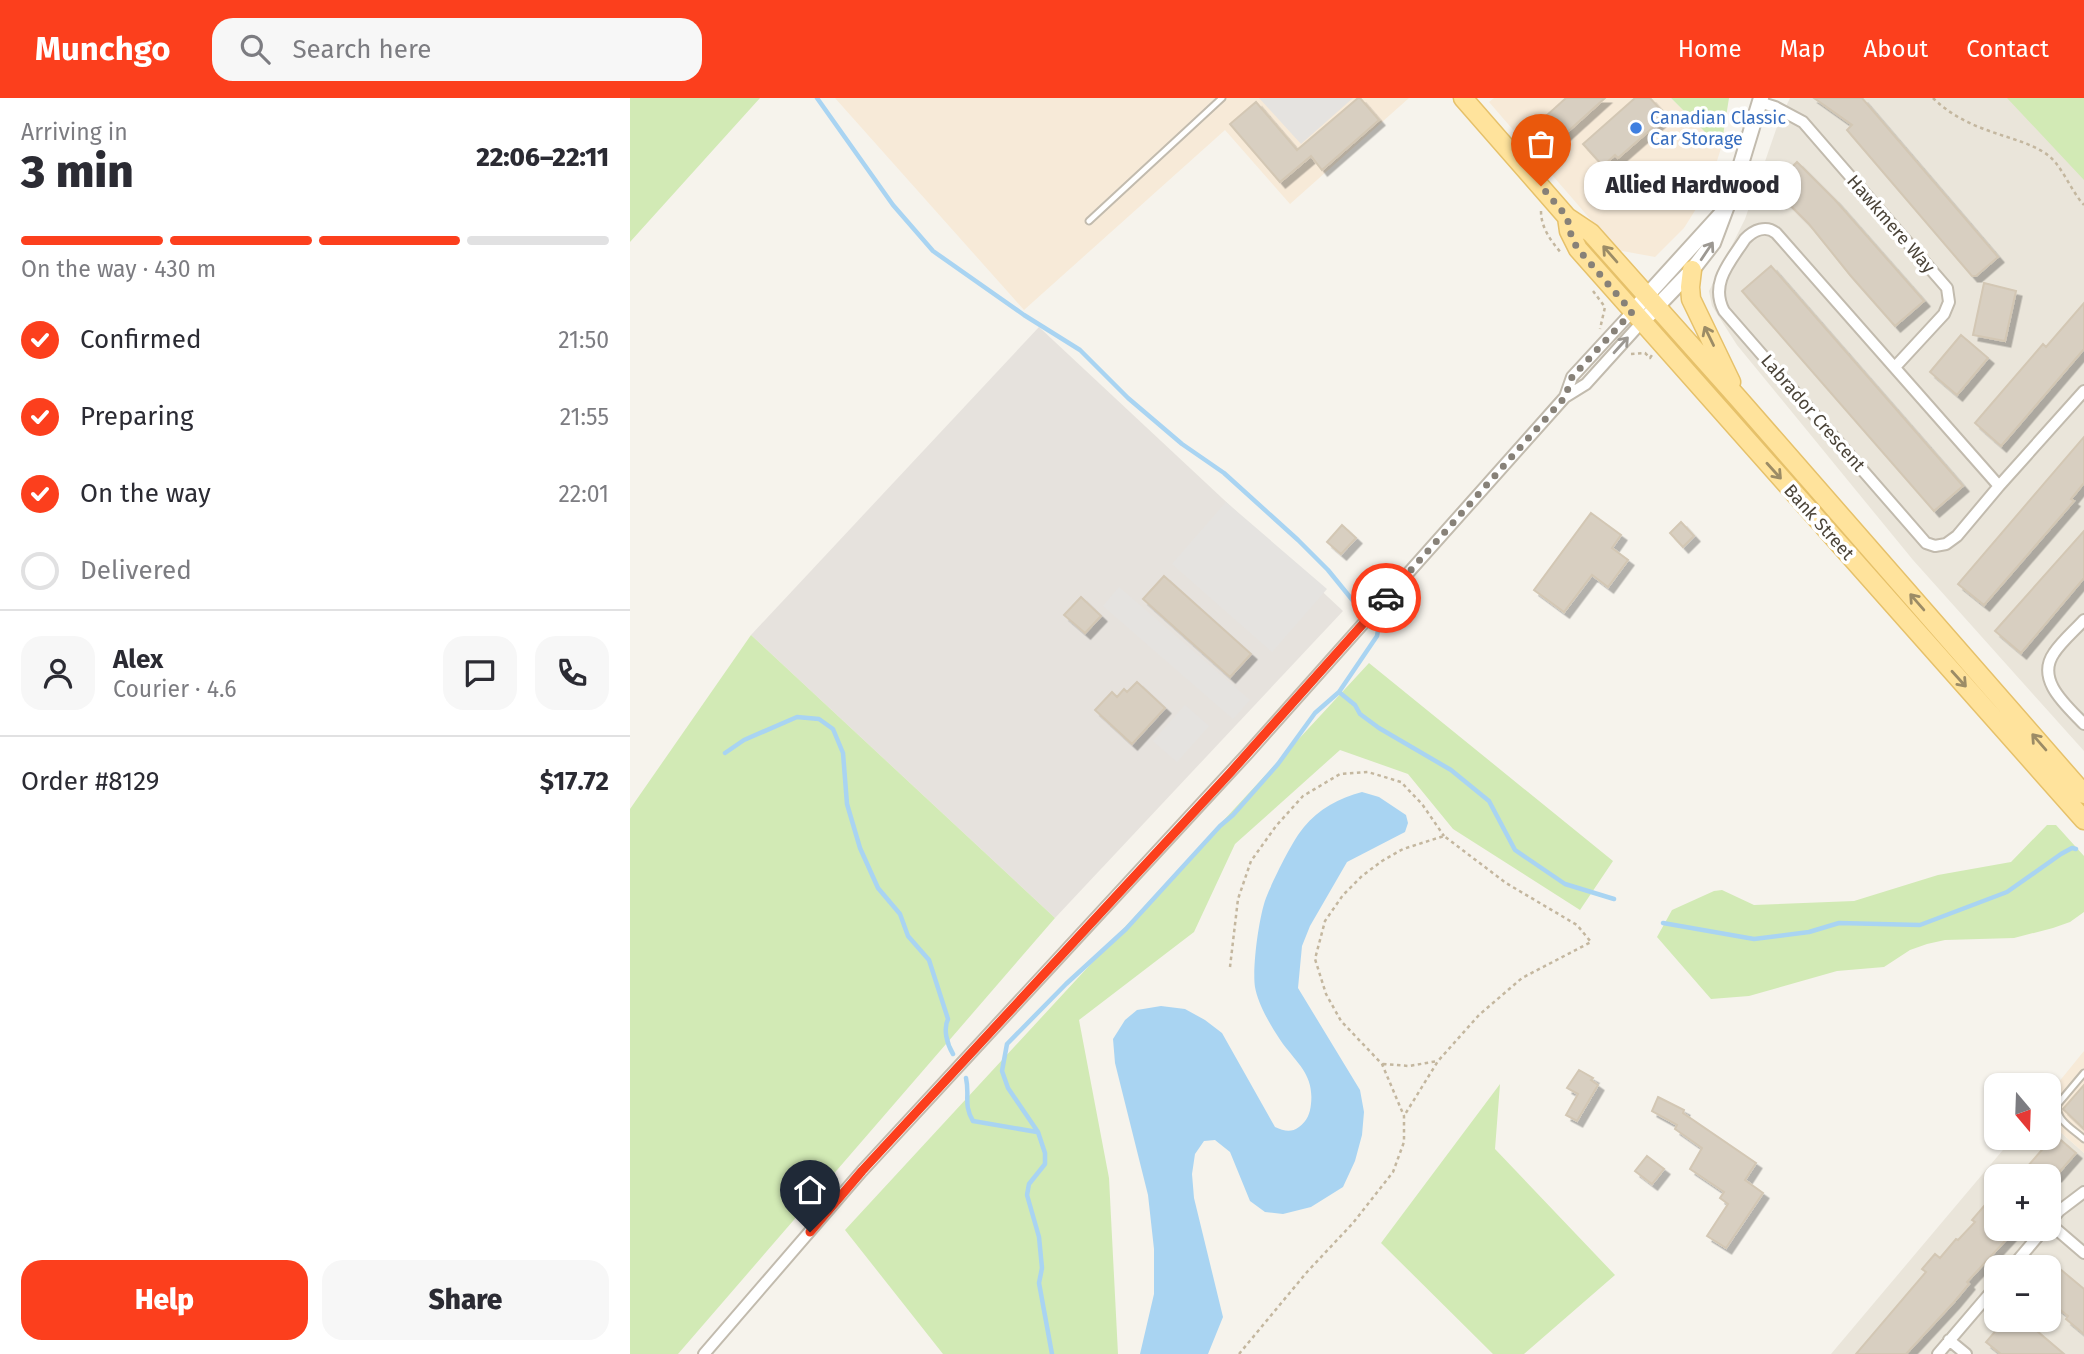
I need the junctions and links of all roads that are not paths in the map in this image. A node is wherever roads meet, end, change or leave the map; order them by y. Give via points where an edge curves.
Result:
1 (1222, 98) edge
2 (1463, 98) edge
3 (1760, 100) edge
4 (1726, 209) junction
5 (1567, 217) junction
6 (1089, 221) dead end
7 (1692, 271) junction
8 (1651, 302) junction
9 (1637, 317) junction
10 (1895, 367) junction
11 (1565, 397) junction
12 (1738, 398) junction
13 (2082, 399) edge
14 (1999, 486) junction
15 (2084, 620) edge
16 (2084, 724) edge
17 (2084, 794) edge
18 (2084, 820) edge
19 (2084, 1073) edge
20 (2084, 1139) edge
21 (2084, 1192) edge
22 (2061, 1210) edge
23 (2061, 1233) edge
24 (2034, 1241) edge
25 (2084, 1253) edge
26 (2022, 1255) edge
27 (1984, 1300) edge
28 (1949, 1340) junction
29 (705, 1354) edge
30 (1938, 1354) edge
31 (1966, 1354) edge

1 - 6 lane
2 - 5 main road, Bank Street
3 - 4 street
3 - 10 street, Hawkmere Way via 1803,122 1947,288 1949,302 1944,314
7 -> 4 street via 1713,243
4 - 8 street
8 -> 5 main road, Bank Street via 1591,233
5 - 9 main road, Bank Street via 1578,249
7 - 8 street
12 -> 7 main road via 1691,299
8 - 9 street
8 - 12 main road, Bank Street
11 -> 9 street via 1586,384
9 - 11 street via 1593,353 1572,377
9 -> 18 main road, Bank Street
10 - 14 street, Labrador Crescent
10 - 14 street, Labrador Crescent via 1776,233 1762,229 1745,239 1720,279 1724,311 1926,543 1946,544 1957,536
11 - 29 street via 1248,753 862,1171
17 -> 12 main road, Bank Street
13 - 14 street
15 - 16 street via 2048,665 2056,693
19 - 20 lane via 2057,1108 2060,1117
21 - 22 street
23 - 25 street
24 - 26 street
27 - 28 street
28 - 30 street
28 - 31 street

